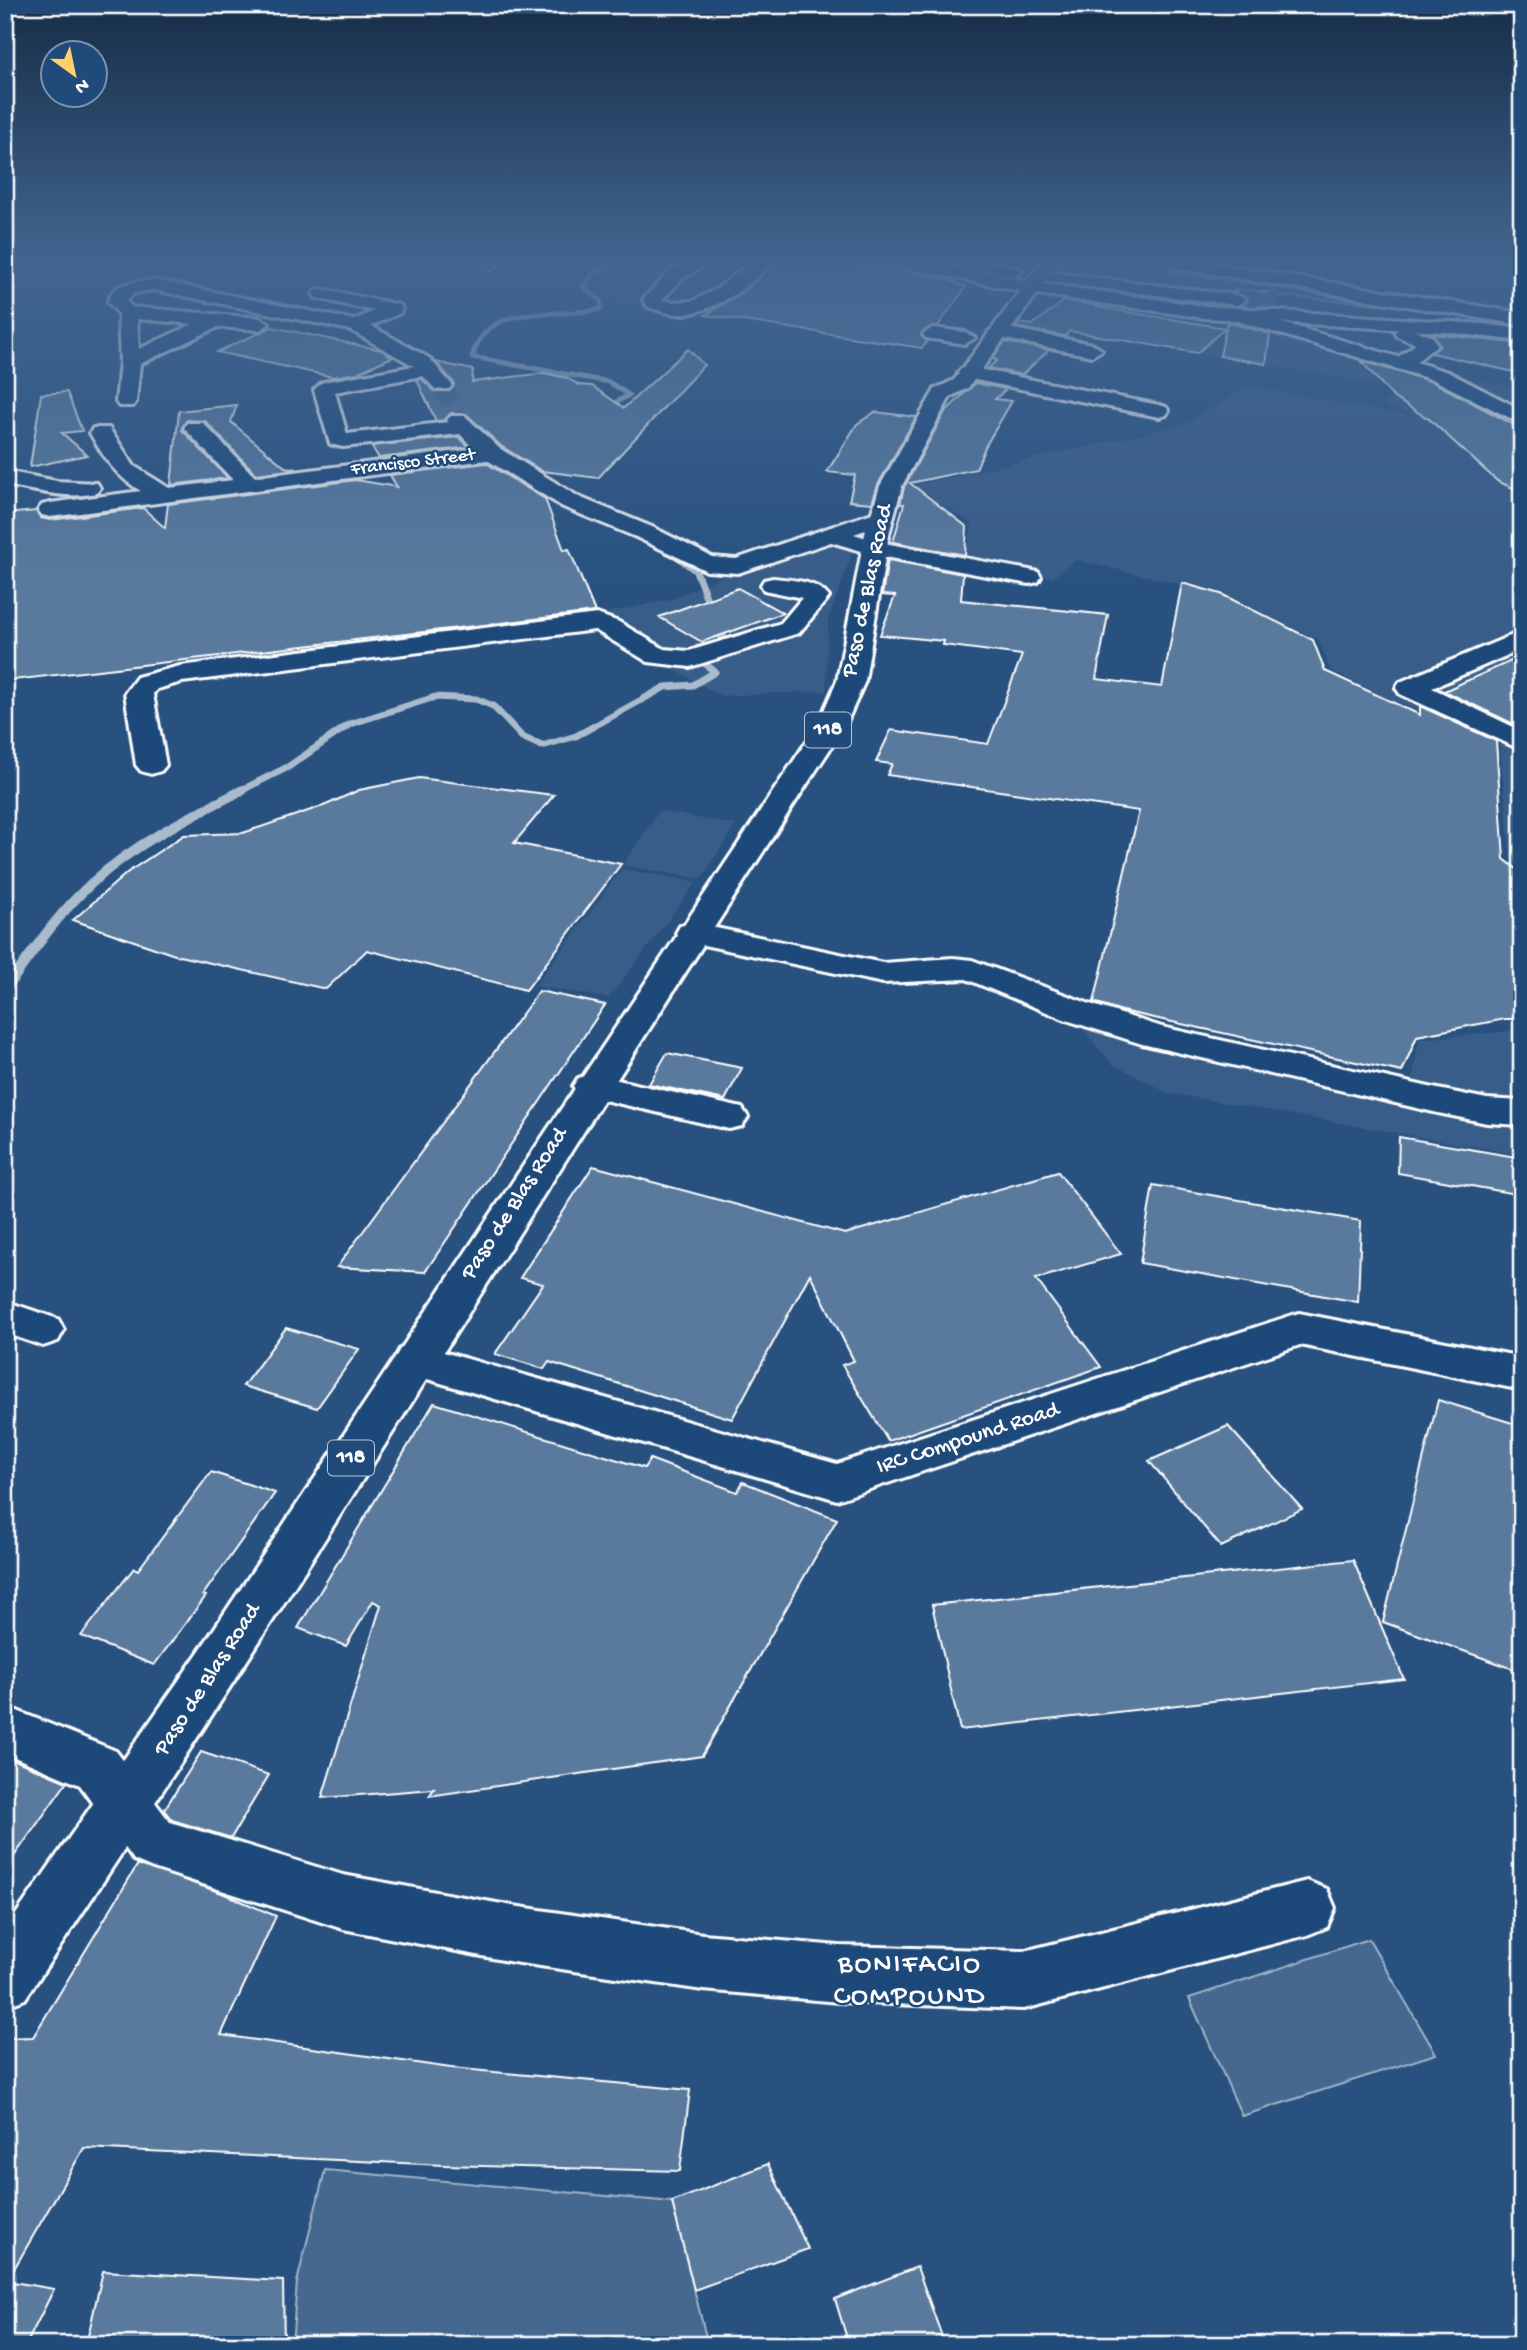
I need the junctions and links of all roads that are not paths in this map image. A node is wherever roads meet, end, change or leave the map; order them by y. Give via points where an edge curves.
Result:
1 (130, 373) edge
2 (430, 373) edge
3 (944, 373) edge
4 (968, 373) joint
5 (1429, 373) edge
6 (942, 393) junction
7 (126, 402) dead end
8 (1160, 411) dead end
9 (1522, 418) edge
10 (195, 428) dead end
11 (101, 433) dead end
12 (491, 453) junction
13 (5, 478) edge
14 (143, 484) junction
15 (250, 484) junction
16 (165, 495) junction
17 (50, 510) dead end
18 (881, 517) junction
19 (830, 534) junction
20 (875, 548) junction
21 (1030, 577) dead end
22 (773, 585) dead end
23 (1522, 639) edge
24 (1522, 742) edge
25 (151, 765) dead end
26 (692, 933) junction
27 (591, 1086) junction
28 (1522, 1113) edge
29 (729, 1117) dead end
30 (5, 1316) edge
31 (43, 1330) dead end
32 (415, 1360) junction
33 (1522, 1374) edge
34 (5, 1729) edge
35 (127, 1805) junction
36 (1307, 1908) dead end
37 (5, 1979) edge

1 - 7 main road
2 - 12 main road via 435,377 328,387 324,390 338,439 461,423
3 - 6 main road, Paso de Blas Road / 118 via 938,384
4 - 6 main road, Paso de Blas Road / 118 via 961,384
4 - 8 main road
5 - 9 main road
6 - 18 main road, Paso de Blas Road / 118 via 896,476
10 - 15 main road
11 - 14 main road via 130,477
12 - 15 main road, Francisco Street
12 - 19 main road, Francisco Street via 570,502 707,564 738,566
13 - 14 main road via 57,488
14 - 16 main road
15 - 16 main road, Francisco Street
16 - 17 main road, Francisco Street
18 - 19 main road, Francisco Street
18 - 20 main road, Paso de Blas Road / 118
19 - 20 main road
20 - 21 main road
20 - 26 main road, Paso de Blas Road / 118 via 851,681 831,726
22 - 25 main road via 797,588 816,597 790,628 691,659 657,656 597,622 180,674 147,683 139,693
23 - 24 main road via 1410,688
26 - 27 main road, Paso de Blas Road / 118
26 - 28 main road via 883,972 972,970 1154,1037 1438,1101
27 - 29 main road
27 - 32 main road, Paso de Blas Road / 118
30 - 31 main road
32 - 33 main road, IRC Compound Road via 838,1482 1299,1329
32 - 35 main road, Paso de Blas Road / 118
34 - 35 main road via 98,1768
35 - 36 main road via 153,1842 343,1902 513,1934 744,1966 1024,1980
35 - 37 main road, Paso de Blas Road / 118

